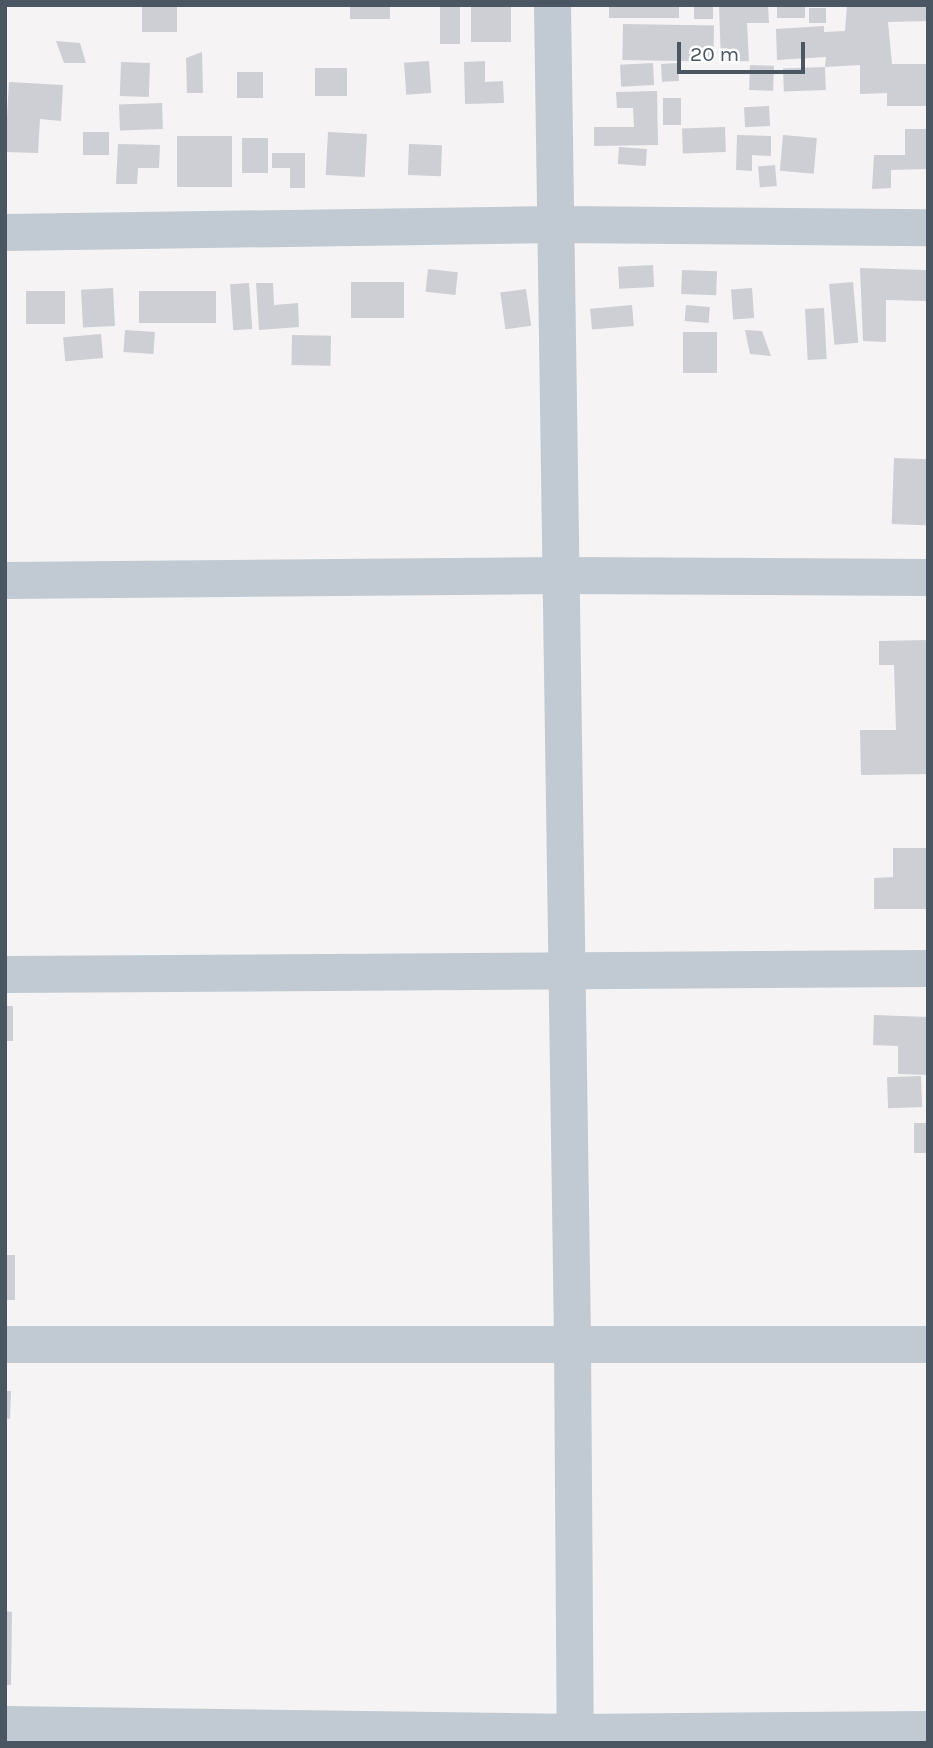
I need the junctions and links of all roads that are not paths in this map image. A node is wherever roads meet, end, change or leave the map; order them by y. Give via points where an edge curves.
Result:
1 (552, 5) edge
2 (555, 224) junction
3 (928, 227) edge
4 (5, 232) edge
5 (559, 576) junction
6 (928, 577) edge
7 (5, 580) edge
8 (928, 968) edge
9 (567, 971) junction
10 (5, 974) edge
11 (572, 1342) junction
12 (5, 1344) edge
13 (928, 1344) edge
14 (5, 1724) edge
15 (928, 1729) edge
16 (575, 1737) edge

1 - 2 street
2 - 3 street
2 - 4 street
2 - 5 street
5 - 6 street
5 - 7 street
5 - 9 street
8 - 9 street
9 - 10 street
9 - 11 street
11 - 12 street
11 - 13 street
11 - 16 street
14 - 16 street
15 - 16 street

